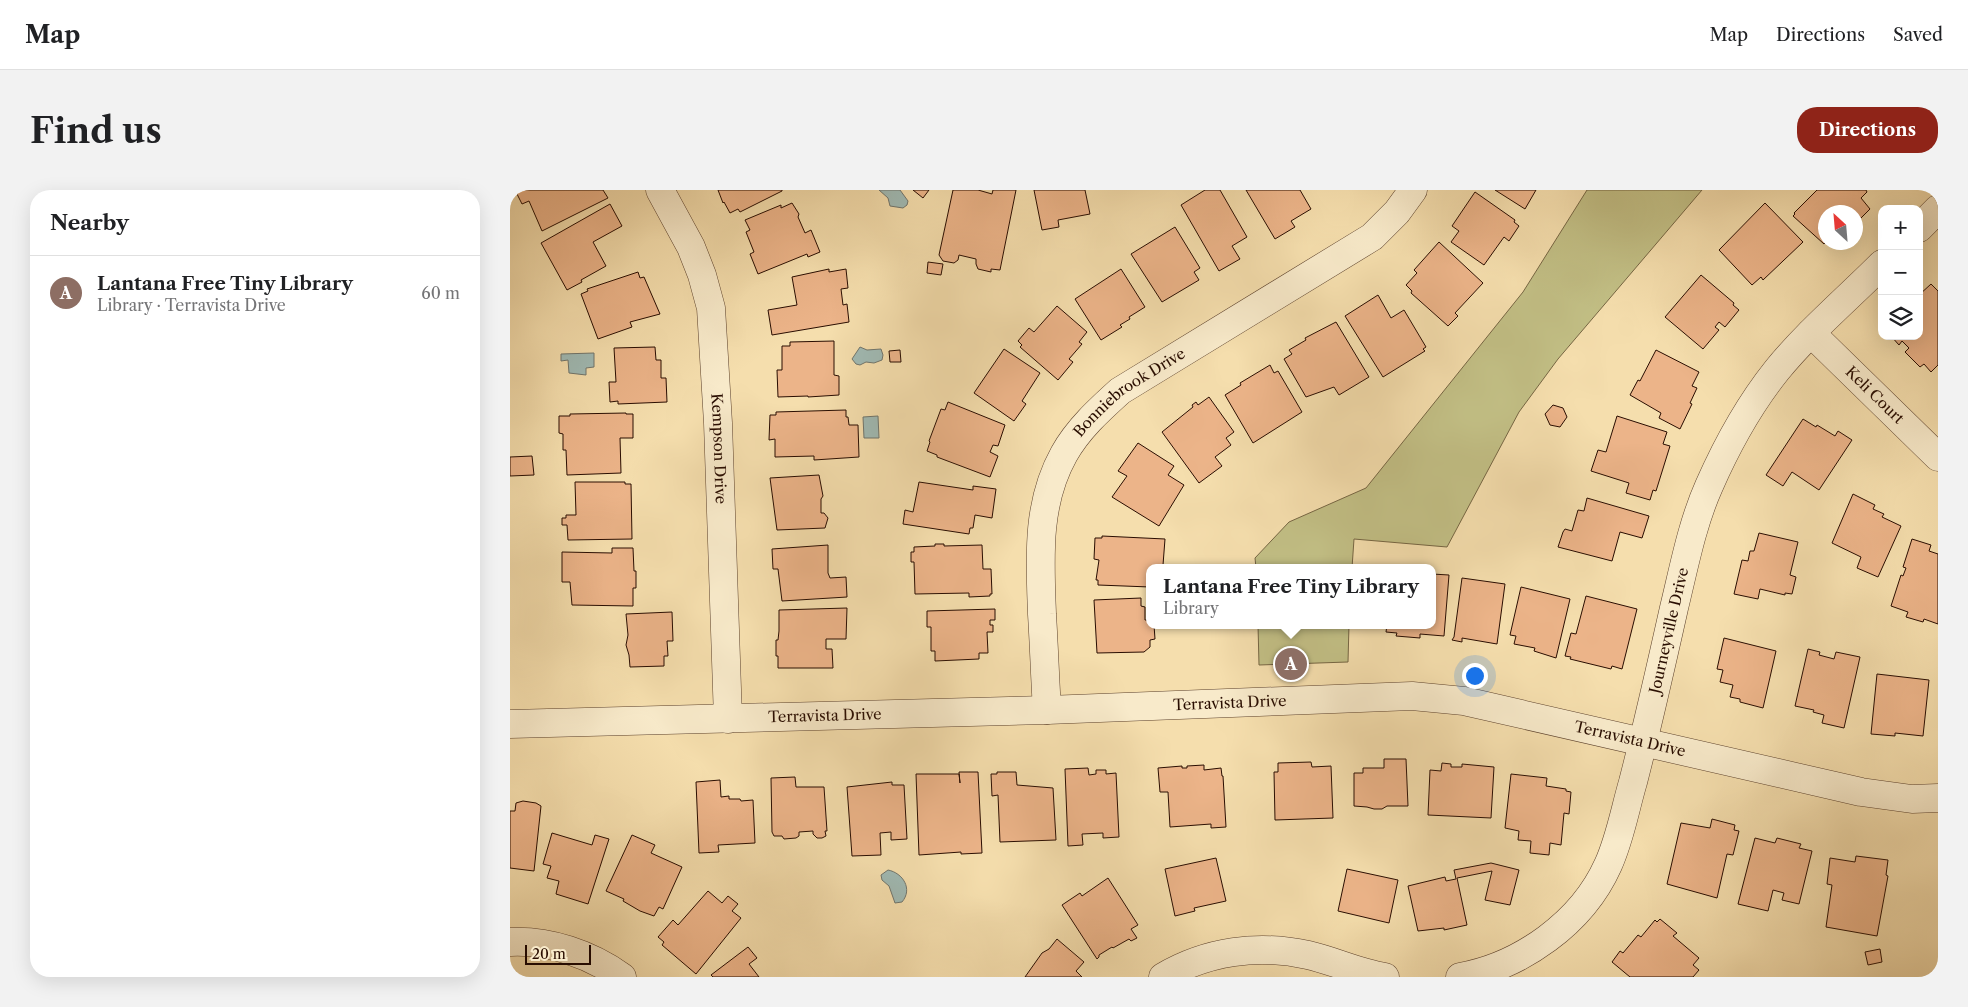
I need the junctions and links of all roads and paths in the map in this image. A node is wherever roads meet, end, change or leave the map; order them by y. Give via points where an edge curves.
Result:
1 (660, 190) edge
2 (1413, 190) edge
3 (1938, 209) edge
4 (1923, 224) edge
5 (1878, 268) edge
6 (1811, 333) junction
7 (1938, 457) edge
8 (1047, 710) junction
9 (728, 719) junction
10 (510, 724) edge
11 (1643, 742) junction
12 (1938, 798) edge
13 (510, 942) edge
14 (622, 977) edge
15 (1163, 977) edge
16 (1385, 977) edge
17 (1460, 977) edge

1 - 9 street, Kempson Drive via 691,247 711,308
2 - 8 street, Bonniebrook Drive via 1372,237 1120,392 1090,418 1064,454 1050,486 1042,518 1039,552
3 - 4 street
5 - 6 street, Journeyville Drive
6 - 7 street, Keli Court
6 - 11 street, Journeyville Drive via 1754,401 1728,444 1707,489 1681,580
8 - 9 street, Terravista Drive
8 - 11 street, Terravista Drive via 1412,696 1464,701
9 - 10 street, Terravista Drive
11 - 12 street, Terravista Drive via 1861,792 1912,799
11 - 17 street, Journeyville Drive via 1618,838 1608,866 1592,894 1553,934 1528,952 1501,966
13 - 14 street via 552,945 579,954
15 - 16 street via 1208,957 1263,950 1307,955

